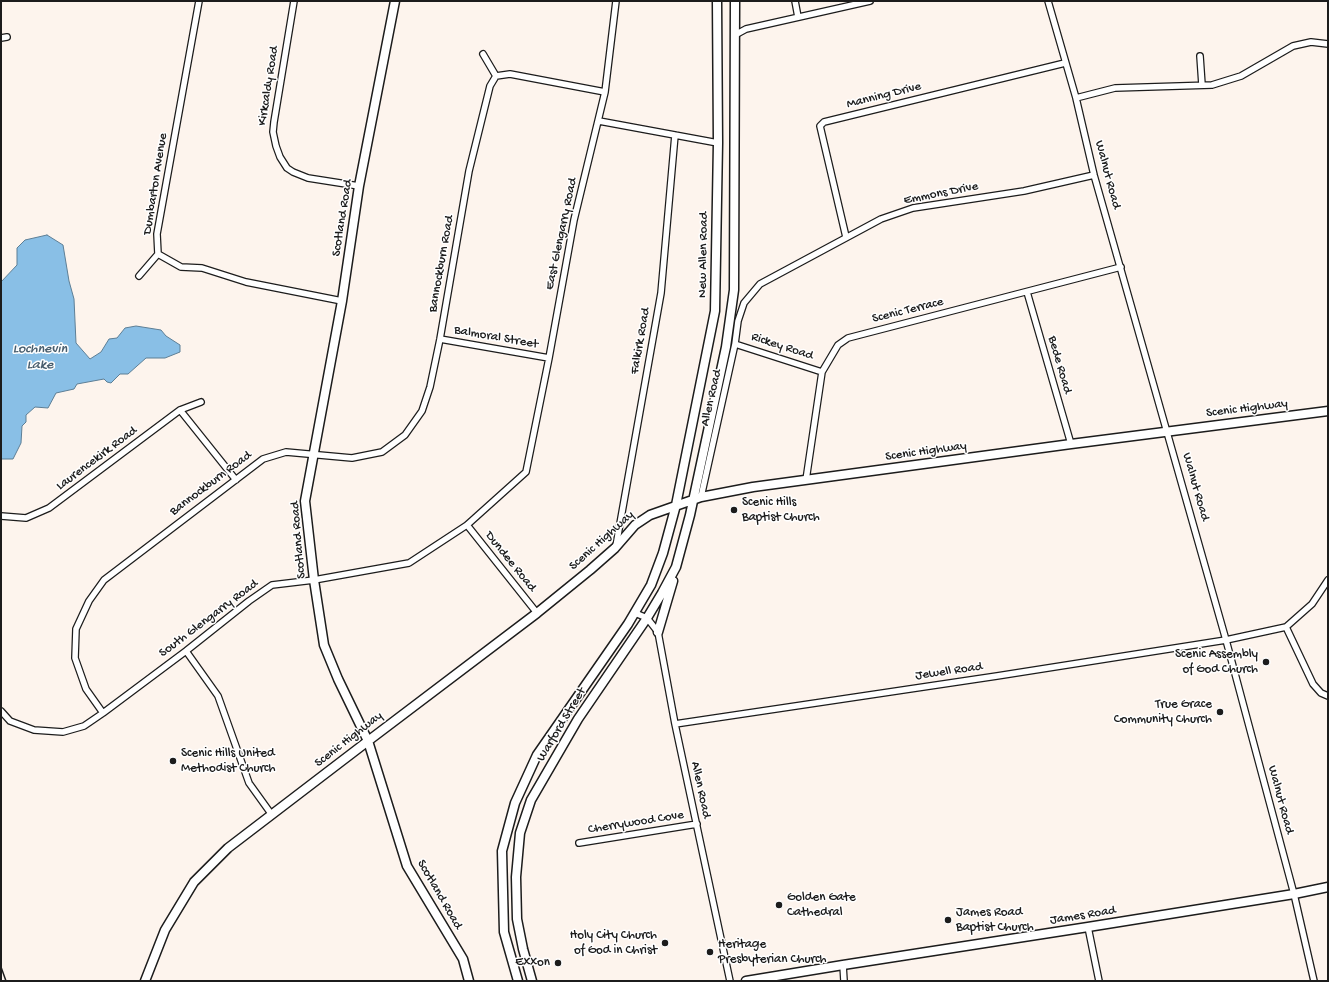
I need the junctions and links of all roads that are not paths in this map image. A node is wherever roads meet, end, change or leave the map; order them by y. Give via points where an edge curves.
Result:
1 (199, 1) edge
2 (294, 1) edge
3 (396, 1) edge
4 (616, 1) edge
5 (717, 1) edge
6 (735, 1) edge
7 (794, 1) edge
8 (870, 1) edge
9 (1048, 1) edge
10 (847, 4) edge
11 (798, 17) junction
12 (735, 34) junction
13 (1328, 44) edge
14 (483, 54) dead end
15 (1200, 56) dead end
16 (1066, 63) junction
17 (496, 76) junction
18 (1202, 85) junction
19 (605, 92) junction
20 (1076, 98) junction
21 (599, 120) junction
22 (675, 135) junction
23 (718, 143) junction
24 (1094, 175) junction
25 (359, 186) junction
26 (846, 237) junction
27 (158, 254) junction
28 (1121, 267) junction
29 (139, 276) dead end
30 (1027, 292) junction
31 (342, 301) junction
32 (744, 303) joint
33 (440, 339) junction
34 (735, 344) junction
35 (549, 358) junction
36 (822, 372) junction
37 (201, 402) dead end
38 (180, 410) junction
39 (1328, 411) edge
40 (1167, 431) junction
41 (1071, 444) junction
42 (314, 456) junction
43 (526, 472) joint
44 (236, 480) junction
45 (806, 480) junction
46 (702, 497) junction
47 (693, 500) junction
48 (676, 505) junction
49 (1, 516) edge
50 (467, 525) junction
51 (615, 548) junction
52 (676, 567) junction
53 (314, 580) junction
54 (1328, 580) edge
55 (537, 613) junction
56 (635, 613) junction
57 (647, 618) junction
58 (1286, 627) junction
59 (658, 632) junction
60 (1226, 640) junction
61 (186, 650) junction
62 (1328, 696) edge
63 (1, 711) edge
64 (103, 713) junction
65 (675, 724) junction
66 (368, 740) junction
67 (272, 815) junction
68 (697, 824) junction
69 (579, 843) dead end
70 (1328, 887) edge
71 (1294, 894) junction
72 (1088, 928) junction
73 (843, 965) junction
74 (145, 981) edge
75 (469, 981) edge
76 (518, 981) edge
77 (532, 981) edge
78 (730, 981) edge
79 (746, 981) edge
80 (844, 981) edge
81 (1099, 981) edge
82 (1314, 981) edge

1 - 27 street, Dumbarton Avenue via 157,234
2 - 25 street, Kirkcaldy Road via 274,122 273,132 278,151 287,168 293,172 308,178
3 - 25 main road, Scotland Road
4 - 19 street, East Glengarry Road
5 - 23 main road, New Allen Road
6 - 12 main road
7 - 11 street
8 - 10 street
9 - 16 street, Walnut Road
10 - 11 street
11 - 12 street
12 - 47 main road via 734,290 726,347
13 - 18 street via 1311,42 1293,46 1241,76 1212,85
14 - 17 street
15 - 18 street
16 - 20 street, Walnut Road
16 - 26 street, Manning Drive via 824,122 820,126
17 - 19 street via 510,74
17 - 33 street, Bannockburn Road via 490,86 469,171
18 - 20 street via 1115,88
19 - 21 street, East Glengarry Road
20 - 24 street, Walnut Road
21 - 22 street
21 - 35 street, East Glengarry Road via 574,220
22 - 23 street
22 - 51 street, Falkirk Road via 661,293
23 - 48 main road, New Allen Road via 715,311
24 - 26 street, Emmons Drive via 1024,191 914,208 881,219
24 - 28 street, Walnut Road
25 - 31 main road, Scotland Road
26 - 32 street, Emmons Drive via 760,284
27 - 29 street
27 - 31 street, Dumbarton Avenue via 181,267 202,268 246,282
28 - 30 street, Scenic Terrace
28 - 40 street, Walnut Road
30 - 36 street, Scenic Terrace via 848,338 838,345
30 - 41 street, Bede Road
31 - 42 main road, Scotland Road
32 - 34 street, Allen Road via 738,321
33 - 35 street, Balmoral Street
33 - 42 street, Bannockburn Road via 422,411 405,436 382,452 352,458
34 - 36 street, Rickey Road
34 - 46 street, Allen Road
35 - 43 street, East Glengarry Road
36 - 45 street, Scenic Terrace
37 - 38 street, Laurencekirk Road
38 - 44 street
38 - 49 street, Laurencekirk Road via 49,508 26,518
39 - 40 main road, Scenic Highway
40 - 41 main road, Scenic Highway
40 - 60 street, Walnut Road
41 - 45 main road, Scenic Highway
42 - 44 street, Bannockburn Road via 286,452 263,459
42 - 53 main road, Scotland Road via 305,501
43 - 50 street, South Glengarry Road
44 - 64 street, Bannockburn Road via 104,580 89,601 76,629 75,658 86,689
45 - 46 main road, Scenic Highway
46 - 47 main road, Scenic Highway
47 - 48 main road, Scenic Highway
47 - 52 main road, Warford Street
48 - 51 main road, Scenic Highway via 650,515 635,525
48 - 56 main road, Warford Street via 651,585
50 - 53 street, South Glengarry Road via 409,563
50 - 55 street, Dundee Road
51 - 55 main road, Scenic Highway
52 - 57 main road, Warford Street
52 - 59 main road
53 - 61 street, South Glengarry Road via 272,585
53 - 66 main road, Scotland Road via 324,645
54 - 58 street via 1312,604
55 - 66 main road, Scenic Highway
56 - 57 street, Allen Road
56 - 76 main road, Warford Street via 537,755 515,803 502,851 504,932
57 - 59 street, Allen Road
57 - 77 main road, Warford Street via 578,719 531,800 520,833 516,877 518,918
58 - 60 street, Jewell Road
58 - 62 street via 1313,684 1321,693
59 - 65 street, Allen Road
60 - 65 street, Jewell Road
60 - 71 street, Walnut Road
61 - 64 street, South Glengarry Road
61 - 67 street via 218,696 249,783
63 - 64 street, South Glengarry Road via 10,721 34,730 63,732 84,726
65 - 68 street, Allen Road
66 - 67 main road, Scenic Highway
66 - 75 main road, Scotland Road via 407,866 463,959
67 - 74 main road, Scenic Highway via 228,848 194,882 165,930
68 - 69 street, Cherrywood Cove
68 - 78 street, Allen Road
70 - 71 main road, James Road
71 - 72 main road, James Road
71 - 82 street, Walnut Road
72 - 73 main road, James Road
72 - 81 street
73 - 79 main road, James Road
73 - 80 street

